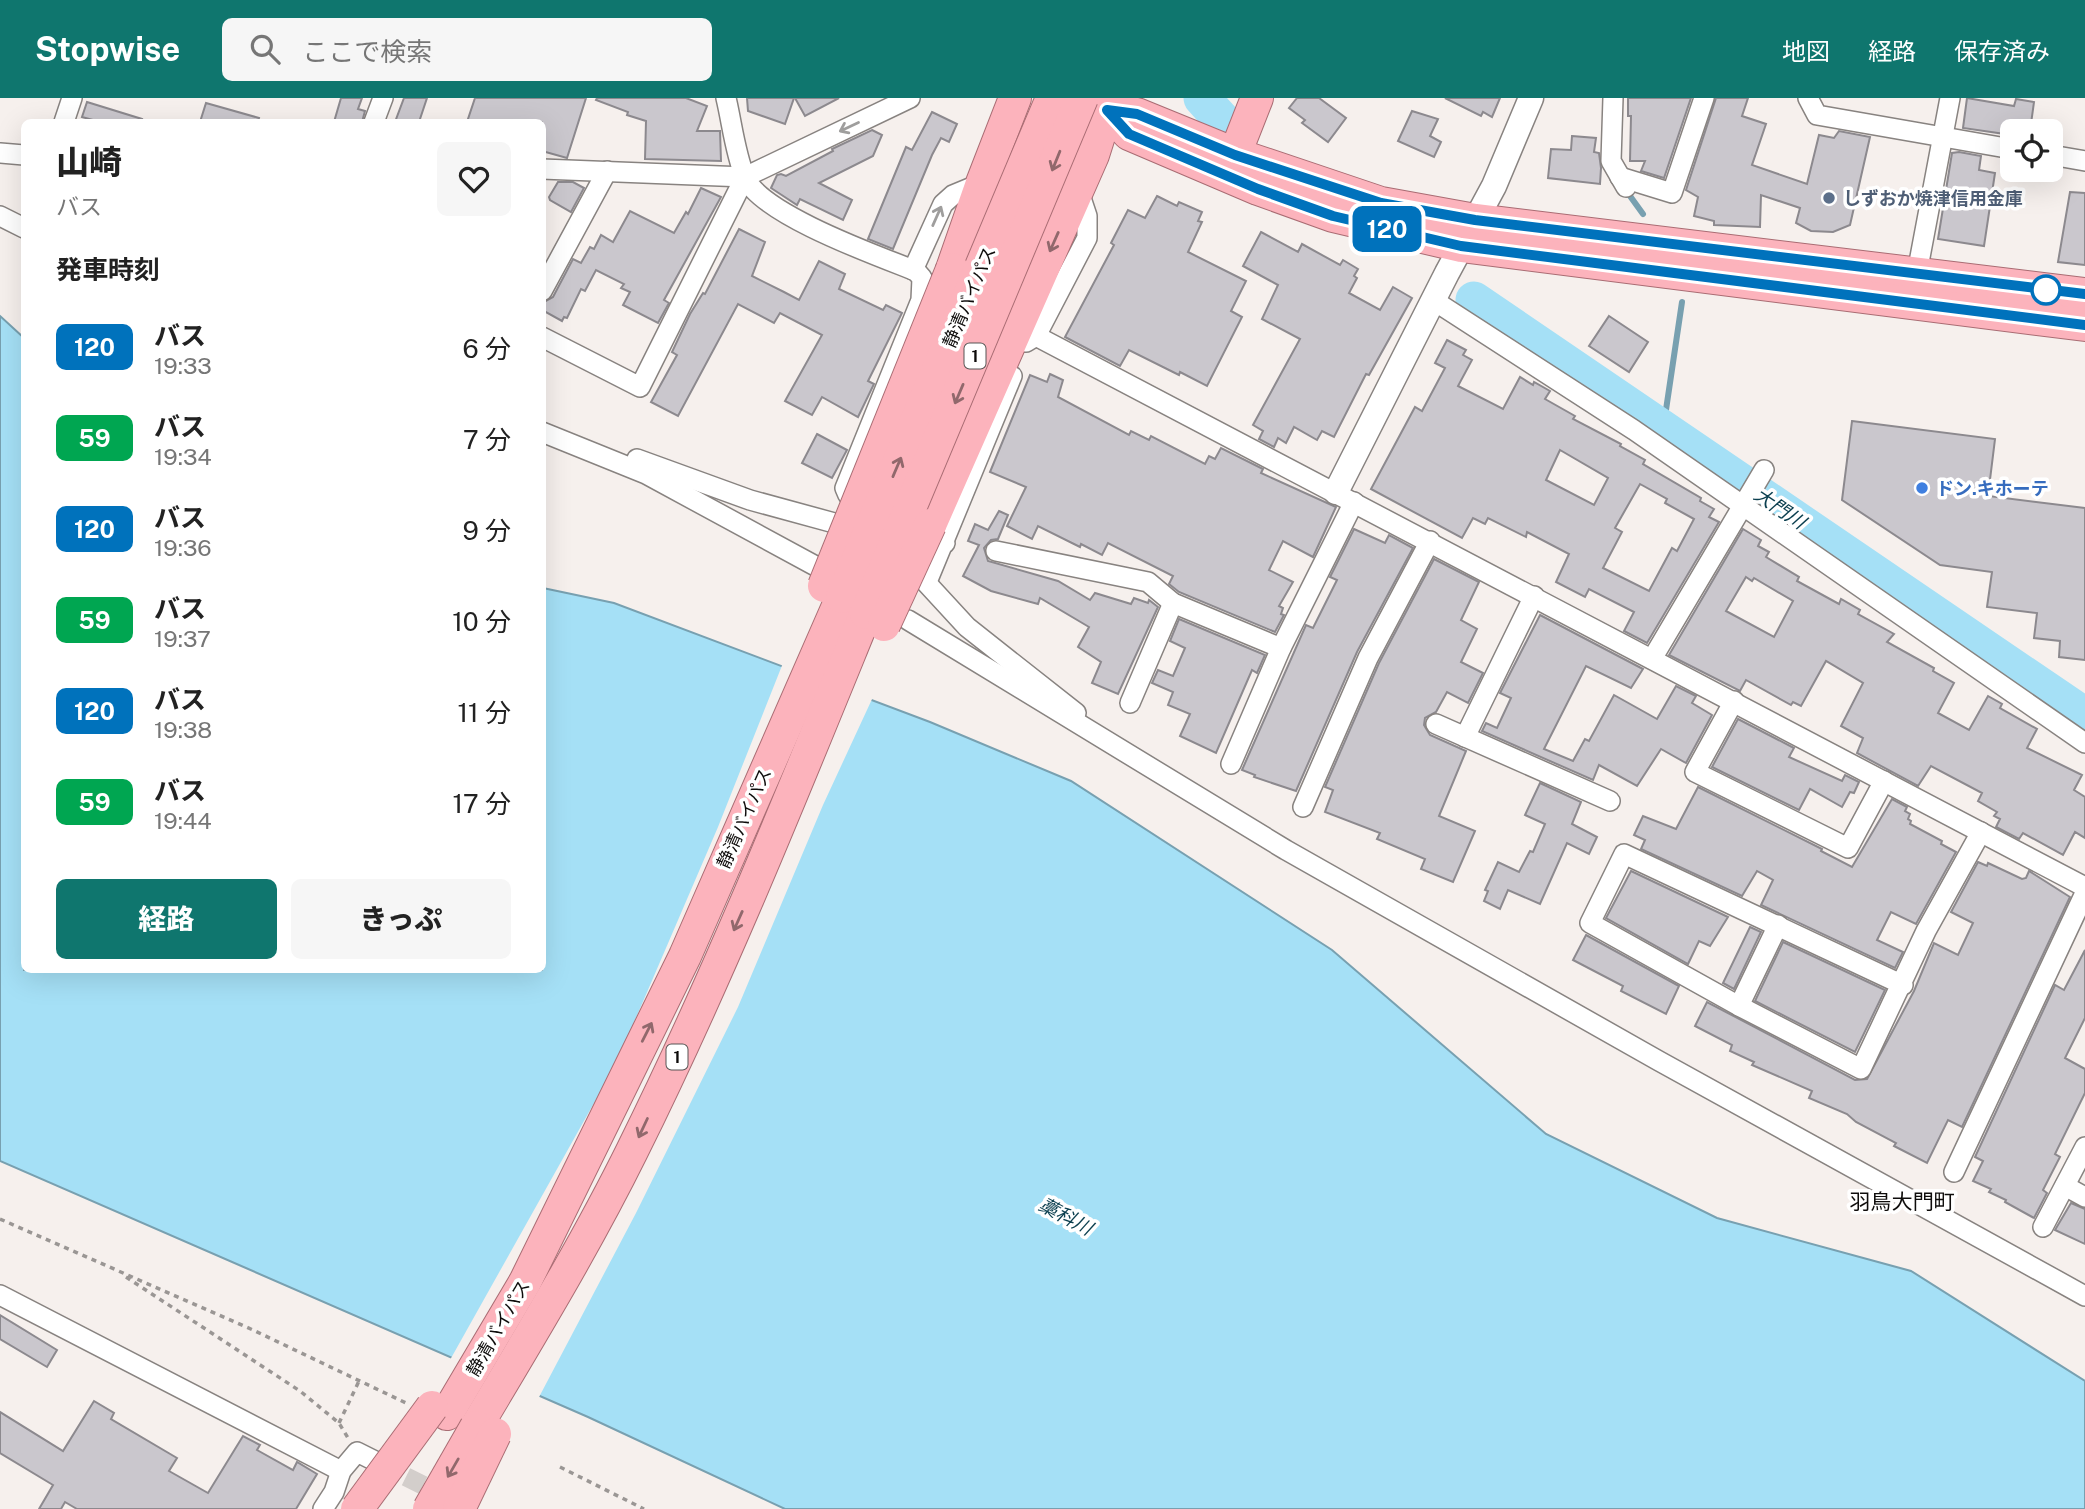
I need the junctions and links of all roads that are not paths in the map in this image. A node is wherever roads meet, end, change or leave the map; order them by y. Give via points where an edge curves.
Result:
1 (72, 98) edge
2 (383, 98) edge
3 (726, 98) edge
4 (911, 98) edge
5 (1016, 98) edge
6 (1052, 98) edge
7 (1257, 98) edge
8 (1531, 98) edge
9 (1613, 98) edge
10 (1704, 98) edge
11 (1808, 98) edge
12 (1950, 98) edge
13 (1094, 101) edge
14 (65, 119) edge
15 (375, 119) edge
16 (1941, 137) junction
17 (2000, 147) edge
18 (0, 153) edge
19 (21, 155) edge
20 (1235, 155) junction
21 (2063, 157) edge
22 (2085, 161) edge
23 (546, 169) edge
24 (607, 171) junction
25 (745, 177) junction
26 (982, 183) junction
27 (1078, 188) junction
28 (0, 216) edge
29 (21, 226) edge
30 (1468, 233) junction
31 (913, 270) junction
32 (1917, 273) junction
33 (546, 284) edge
34 (2085, 294) edge
35 (1433, 300) junction
36 (2085, 325) edge
37 (1036, 336) junction
38 (546, 339) edge
39 (546, 433) edge
40 (575, 443) junction
41 (1764, 470) dead end
42 (1345, 497) junction
43 (1742, 506) junction
44 (838, 524) dead end
45 (1430, 541) junction
46 (945, 543) junction
47 (996, 551) dead end
48 (834, 576) dead end
49 (1534, 596) junction
50 (1173, 603) junction
51 (908, 620) dead end
52 (1281, 648) junction
53 (1653, 659) junction
54 (1734, 701) junction
55 (1130, 703) dead end
56 (1436, 724) dead end
57 (1465, 737) junction
58 (2085, 743) edge
59 (1114, 747) junction
60 (1231, 764) dead end
61 (1884, 781) junction
62 (1610, 801) dead end
63 (1303, 807) dead end
64 (1980, 832) junction
65 (736, 835) junction
66 (766, 859) junction
67 (2085, 887) edge
68 (2085, 893) edge
69 (1778, 925) junction
70 (1903, 985) junction
71 (1739, 1006) junction
72 (2085, 1147) edge
73 (1954, 1172) dead end
74 (2065, 1186) junction
75 (2085, 1197) edge
76 (551, 1225) junction
77 (2043, 1227) dead end
78 (580, 1251) junction
79 (0, 1295) edge
80 (2085, 1296) edge
81 (379, 1463) tunnel mouth
82 (341, 1471) junction
83 (323, 1509) edge
84 (357, 1509) edge
85 (381, 1509) edge
86 (429, 1509) edge
87 (459, 1509) edge

1 - 14 street
2 - 15 street
3 - 25 street
4 -> 25 street
5 - 26 highway, 1
65 -> 6 highway, 静清バイパス / 1, bridge via 842,597
7 - 20 highway
8 - 30 street via 1494,186
9 - 10 street via 1611,161 1623,182 1672,193
11 - 16 street via 1818,115
12 - 16 street
13 - 20 highway
13 - 27 highway, 1 via 1093,155
13 - 30 highway via 1129,134 1333,216
13 -> 66 highway, 静清バイパス / 1, bridge
16 - 17 street
16 - 32 street
18 - 19 street
20 - 30 highway
21 - 22 street
23 - 24 street
24 - 25 street
24 - 33 street
25 - 31 street via 757,195 800,220 859,250
25 - 38 street via 640,387
31 -> 26 street via 943,204
26 - 65 highway, 1, bridge via 952,269 836,553
27 - 37 street via 1087,216 1087,238
27 -> 66 highway, 1, bridge via 884,625
28 - 29 street
30 - 32 highway
30 - 35 street
30 - 36 highway
31 - 46 street via 922,278 921,300 845,488 848,495
32 - 34 highway
35 - 42 street
35 - 43 street
37 - 42 street
37 - 46 street via 1026,340
39 - 40 street
40 - 44 street
40 - 48 street via 646,474
41 - 43 street
42 - 45 street
42 - 52 street
43 - 53 street
43 - 58 street
45 - 49 street
45 - 63 street via 1368,658
46 - 59 street via 923,579 967,627
47 - 50 street via 1148,582
49 - 53 street
49 - 57 street
50 - 52 street
50 - 55 street
51 - 59 street
52 - 60 street
53 - 54 street
54 - 61 street
54 - 61 street via 1695,772 1847,848
56 - 57 street
57 - 62 street
59 - 80 street via 1659,1061
61 - 64 street
64 - 67 street
64 - 70 street via 1926,931
76 -> 65 highway, 静清バイパス / 1 via 685,956
66 -> 78 highway, 静清バイパス / 1 via 632,1151
68 - 73 street
69 - 70 street
69 - 71 street
69 - 71 street via 1623,854 1590,923
70 - 71 street via 1861,1069
72 - 74 street
74 - 75 street
74 - 77 street
76 - 84 highway, 1, bridge via 432,1407
76 - 85 highway, 静清バイパス / 1 via 490,1344
78 -> 86 highway, 静清バイパス / 1, bridge
78 - 87 highway, 1, bridge
79 - 82 street
81 - 82 street via 357,1452
82 - 83 street

